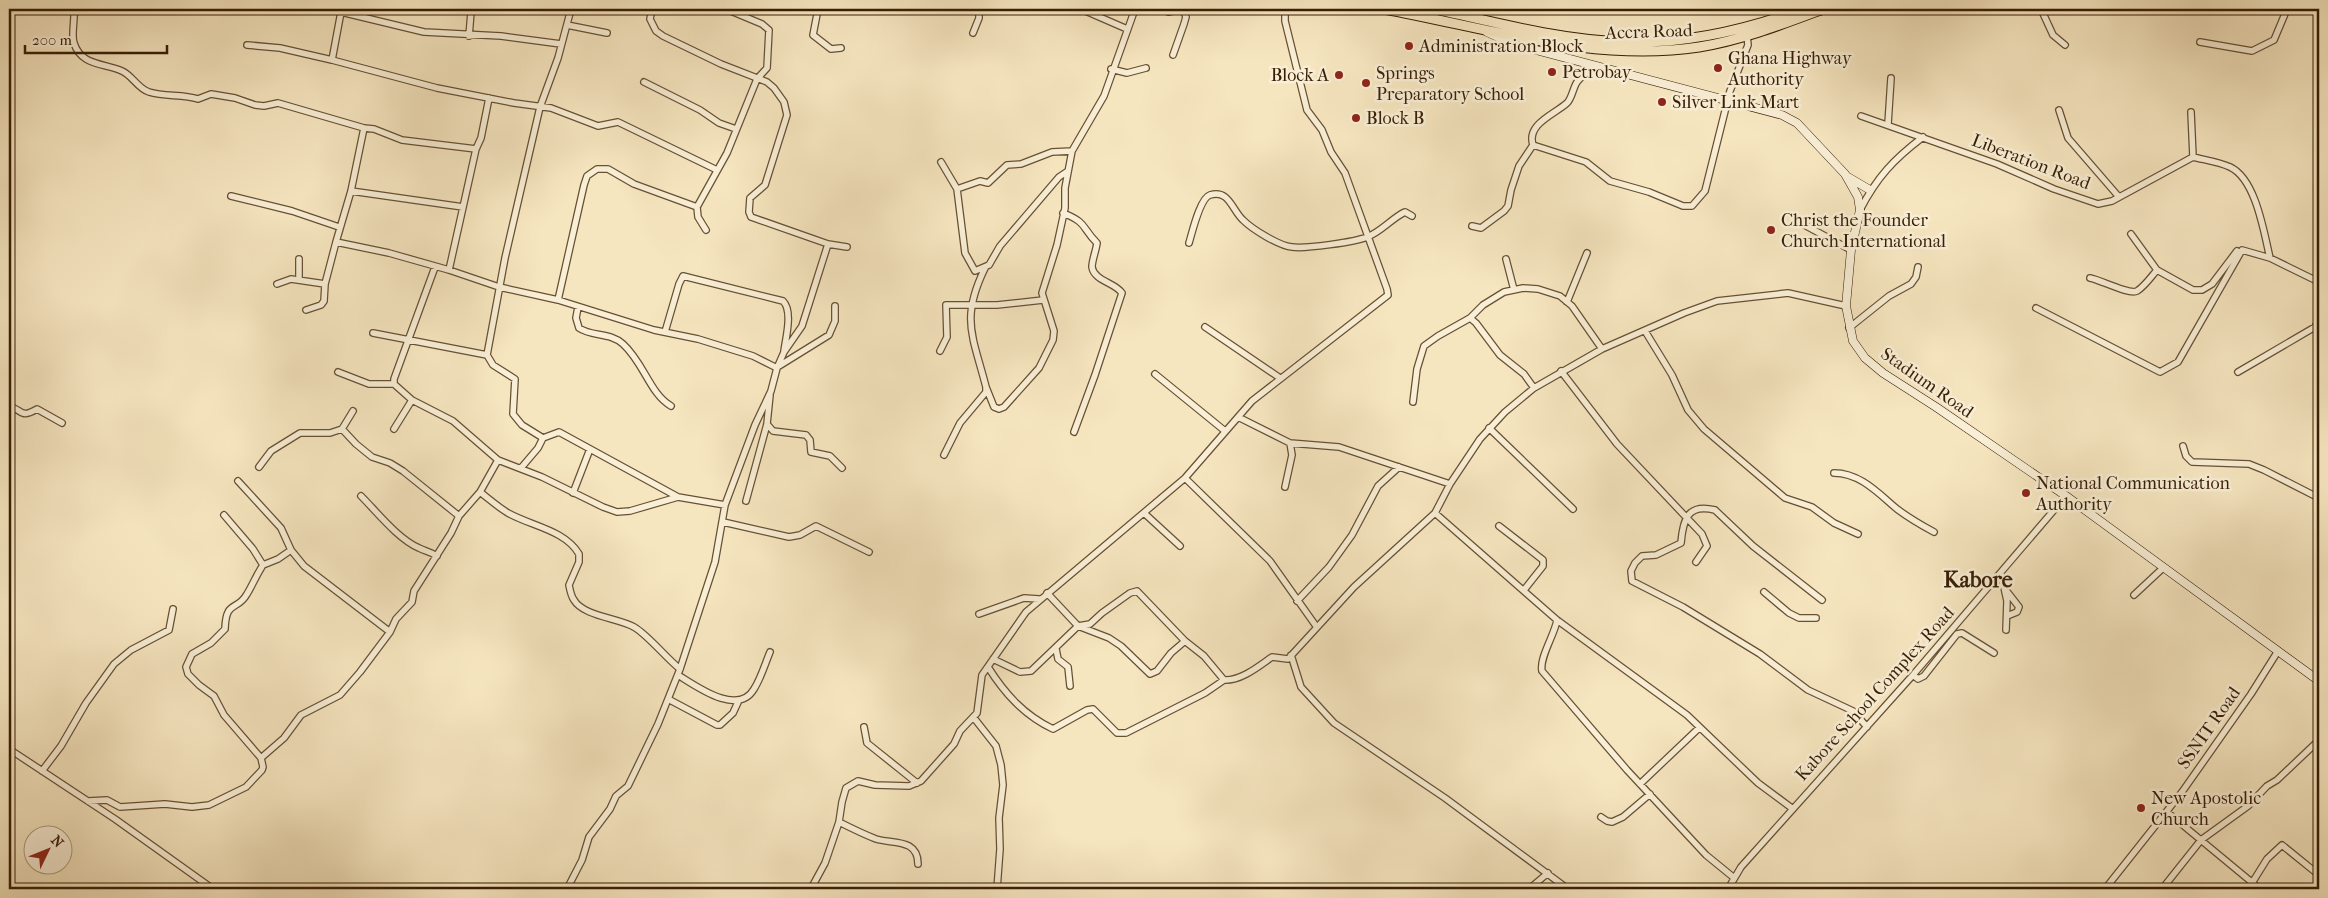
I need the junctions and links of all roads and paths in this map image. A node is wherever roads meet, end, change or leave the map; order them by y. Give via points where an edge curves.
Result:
1 (74, 9) edge
2 (333, 9) edge
3 (571, 9) edge
4 (652, 9) edge
5 (726, 9) edge
6 (818, 9) edge
7 (979, 9) edge
8 (1081, 9) edge
9 (1135, 9) edge
10 (1167, 9) edge
11 (1285, 9) edge
12 (1384, 9) edge
13 (1435, 9) edge
14 (1803, 9) edge
15 (1823, 9) edge
16 (2041, 9) edge
17 (2287, 9) edge
18 (341, 12) junction
19 (471, 12) dead end
20 (1784, 12) edge
21 (1504, 23) junction
22 (567, 25) junction
23 (1479, 27) junction
24 (1127, 29) junction
25 (607, 33) dead end
26 (973, 33) dead end
27 (1513, 34) junction
28 (1747, 35) junction
29 (468, 36) junction
30 (2200, 42) dead end
31 (561, 44) junction
32 (2065, 44) dead end
33 (247, 45) dead end
34 (841, 48) dead end
35 (1528, 48) junction
36 (1173, 55) dead end
37 (332, 60) junction
38 (1595, 66) junction
39 (1146, 68) dead end
40 (1111, 70) junction
41 (1890, 78) dead end
42 (756, 79) junction
43 (644, 82) dead end
44 (489, 98) junction
45 (1728, 102) junction
46 (540, 107) junction
47 (2058, 110) dead end
48 (2191, 112) dead end
49 (1861, 116) dead end
50 (1888, 124) junction
51 (364, 128) junction
52 (736, 129) junction
53 (1923, 137) junction
54 (1533, 145) junction
55 (476, 149) junction
56 (1072, 151) junction
57 (2193, 157) junction
58 (941, 162) dead end
59 (717, 170) junction
60 (1068, 171) junction
61 (1844, 174) junction
62 (957, 189) junction
63 (1870, 190) junction
64 (351, 192) junction
65 (231, 196) dead end
66 (2119, 197) junction
67 (463, 207) junction
68 (697, 207) junction
69 (1860, 210) junction
70 (1063, 212) junction
71 (1412, 216) dead end
72 (1797, 221) dead end
73 (1472, 226) dead end
74 (339, 227) junction
75 (706, 230) dead end
76 (2131, 234) dead end
77 (1368, 237) junction
78 (336, 242) junction
79 (1189, 243) dead end
80 (828, 244) junction
81 (847, 247) dead end
82 (1851, 250) junction
83 (2242, 250) junction
84 (1587, 254) dead end
85 (2270, 258) junction
86 (299, 259) dead end
87 (1506, 259) dead end
88 (435, 266) junction
89 (986, 267) junction
90 (1918, 267) dead end
91 (449, 270) junction
92 (2157, 270) junction
93 (2090, 278) dead end
94 (299, 280) junction
95 (2319, 282) edge
96 (277, 284) dead end
97 (324, 284) junction
98 (498, 287) junction
99 (1514, 290) junction
100 (558, 300) junction
101 (1043, 300) junction
102 (1567, 302) junction
103 (835, 306) dead end
104 (971, 306) junction
105 (1846, 306) junction
106 (578, 307) junction
107 (2036, 308) dead end
108 (306, 310) dead end
109 (1470, 318) junction
110 (2319, 319) edge
111 (1205, 328) dead end
112 (1849, 328) junction
113 (1645, 331) junction
114 (665, 332) junction
115 (374, 333) dead end
116 (407, 339) junction
117 (1602, 349) junction
118 (940, 351) dead end
119 (784, 352) junction
120 (486, 355) junction
121 (777, 368) junction
122 (1561, 371) junction
123 (338, 372) dead end
124 (2238, 372) dead end
125 (1155, 374) dead end
126 (1280, 378) junction
127 (394, 384) junction
128 (986, 387) junction
129 (1534, 388) junction
130 (771, 391) junction
131 (412, 400) junction
132 (1413, 402) dead end
133 (9, 406) edge
134 (671, 406) dead end
135 (353, 411) dead end
136 (1238, 417) junction
137 (62, 423) dead end
138 (767, 424) junction
139 (1489, 428) junction
140 (342, 429) junction
141 (394, 429) dead end
142 (1224, 431) junction
143 (1074, 432) dead end
144 (543, 438) junction
145 (1290, 442) junction
146 (2183, 446) dead end
147 (590, 450) junction
148 (944, 455) dead end
149 (498, 460) junction
150 (259, 467) dead end
151 (1399, 467) junction
152 (521, 468) junction
153 (842, 468) dead end
154 (1834, 473) dead end
155 (1185, 478) junction
156 (238, 481) dead end
157 (1450, 484) junction
158 (1285, 487) dead end
159 (480, 492) junction
160 (573, 493) junction
161 (361, 496) dead end
162 (2066, 496) junction
163 (678, 497) junction
164 (2319, 498) edge
165 (746, 501) dead end
166 (726, 505) junction
167 (1573, 509) dead end
168 (1144, 513) junction
169 (1435, 513) junction
170 (224, 515) dead end
171 (459, 516) junction
172 (1687, 516) junction
173 (723, 522) junction
174 (1499, 526) dead end
175 (1934, 532) dead end
176 (1858, 534) dead end
177 (1180, 546) dead end
178 (291, 550) junction
179 (869, 552) dead end
180 (437, 556) junction
181 (1696, 562) dead end
182 (263, 565) junction
183 (2163, 568) junction
184 (2001, 574) junction
185 (2004, 587) junction
186 (1524, 590) junction
187 (1764, 592) dead end
188 (1047, 593) junction
189 (2134, 595) dead end
190 (1039, 599) junction
191 (1822, 600) dead end
192 (1297, 601) junction
193 (173, 609) dead end
194 (979, 614) dead end
195 (2007, 616) junction
196 (1816, 618) dead end
197 (1557, 620) junction
198 (1078, 626) junction
199 (1316, 626) junction
200 (2006, 630) dead end
201 (390, 632) junction
202 (1185, 641) junction
203 (1056, 649) junction
204 (2278, 651) junction
205 (770, 652) dead end
206 (1994, 653) dead end
207 (1291, 655) junction
208 (993, 658) junction
209 (988, 667) junction
210 (679, 672) junction
211 (1913, 675) junction
212 (1224, 680) junction
213 (2319, 681) edge
214 (1070, 686) dead end
215 (668, 699) junction
216 (739, 700) junction
217 (974, 718) junction
218 (864, 727) dead end
219 (1867, 727) junction
220 (1700, 728) junction
221 (2315, 744) dead end
222 (9, 749) edge
223 (261, 758) junction
224 (42, 771) junction
225 (917, 783) junction
226 (1640, 784) junction
227 (1650, 794) junction
228 (88, 801) junction
229 (1793, 809) junction
230 (2167, 812) junction
231 (1602, 817) dead end
232 (839, 822) junction
233 (2201, 840) junction
234 (918, 864) dead end
235 (1548, 874) junction
236 (2319, 875) edge
237 (1733, 877) junction
238 (813, 885) dead end
239 (2252, 885) edge
240 (213, 889) edge
241 (567, 889) edge
242 (997, 889) edge
243 (1529, 889) edge
244 (1568, 889) edge
245 (1728, 889) edge
246 (2105, 889) edge
247 (2162, 889) edge
248 (2260, 889) edge

1 - 51 street via 73,42 82,56 96,64 121,70 145,91 198,99 211,94 264,106 278,103
2 - 18 street
3 - 22 street
4 - 42 street via 650,19 656,31
5 - 42 street via 769,30 768,64
6 - 34 street via 813,35 831,49
7 - 26 street
8 - 24 street
9 - 24 street
10 - 36 street via 1168,12 1183,9 1186,17
11 - 77 street via 1307,110 1322,130 1345,173
12 - 23 main road, Accra Road
13 - 21 main road, Accra Road
14 - 20 main road, Accra Road
15 - 28 main road, Accra Road
16 - 32 street via 2053,35
17 - 30 street via 2274,40 2252,51
18 - 29 street via 424,32
18 - 37 street
19 - 29 street
20 - 21 main road, Accra Road via 1723,32 1662,41 1581,39
21 - 27 main road, Stadium Road
22 - 25 street
22 - 31 street
23 - 27 main road, Accra Road
23 - 35 main road
24 - 40 street
27 - 28 main road, Accra Road via 1580,48 1625,52 1700,47
27 - 35 main road, Stadium Road
28 - 45 street via 1748,44
29 - 31 street via 501,36
31 - 46 street
33 - 37 street via 280,48
35 - 38 main road, Stadium Road
37 - 44 street via 437,88
38 - 45 main road, Stadium Road
38 - 54 street via 1577,81 1567,102 1534,129
39 - 40 street via 1127,73
40 - 56 street via 1104,96
41 - 50 street
42 - 52 street
42 - 80 street via 774,88 784,102 787,115 764,185 750,198 750,215
43 - 52 street
44 - 46 street
44 - 55 street
45 - 54 street via 1704,191 1692,206 1683,206 1610,181 1586,162
45 - 61 main road, Stadium Road via 1782,115 1797,123
46 - 59 street via 598,126 609,123 625,125
46 - 98 street
47 - 66 street via 2068,138
48 - 57 street
49 - 50 street, Liberation Road
50 - 53 street, Liberation Road
51 - 55 street via 402,140
51 - 64 street
52 - 59 street
53 - 63 street via 1897,157
53 - 66 street, Liberation Road via 2098,204
54 - 73 street via 1519,166 1508,206 1481,228
55 - 67 street
56 - 60 street
56 - 62 street via 1052,152 1021,164 1007,165 988,183 980,181
57 - 66 street, Liberation Road
57 - 85 street via 2228,166 2242,176 2263,222
58 - 62 street
59 - 68 street
60 - 70 street
60 - 89 street via 1040,198
61 - 63 main road
61 - 69 main road, Stadium Road via 1856,190
62 - 89 street via 966,258 974,271
63 - 69 street
64 - 67 street
64 - 74 street
65 - 74 street
67 - 91 street
68 - 75 street via 698,217
68 - 100 street via 634,184 608,169 597,169 587,176 584,185
69 - 82 main road, Stadium Road
70 - 101 street via 1042,293
70 - 143 street via 1085,225 1097,244 1092,267 1122,293
71 - 77 street via 1405,212
72 - 82 street
74 - 78 street
76 - 92 street
77 - 79 street via 1325,245 1286,246 1243,221 1223,195 1211,194 1202,205
77 - 126 street via 1388,295
78 - 88 street
78 - 97 street
80 - 81 street
80 - 119 street via 802,326
82 - 105 main road, Stadium Road
83 - 85 street
83 - 92 street via 2234,254 2212,284 2202,290 2193,290
83 - 107 street via 2178,362 2160,372
84 - 102 street
85 - 95 street
86 - 94 street
87 - 99 street
88 - 91 street
88 - 116 street
89 - 104 street via 974,290
90 - 112 street via 1911,284 1889,296
91 - 98 street
92 - 93 street via 2138,291 2132,292
94 - 96 street
94 - 97 street
97 - 108 street via 324,301
98 - 100 street
98 - 120 street
99 - 102 street via 1538,288
99 - 109 street via 1492,298
100 - 106 street
101 - 104 street
101 - 128 street via 1054,332 1039,368 999,409 994,407
102 - 117 street
103 - 121 street via 835,321 829,335
104 - 118 street via 945,306 947,337
104 - 128 street via 972,334
105 - 112 main road, Stadium Road
105 - 113 street via 1788,293 1754,296 1717,301
106 - 114 street
106 - 134 street via 578,328 621,342 641,364 658,397
109 - 129 street via 1500,355 1524,374
109 - 132 street via 1424,346
110 - 124 street via 2315,327
111 - 126 street
112 - 162 main road, Stadium Road via 1853,341 1865,358 1882,373
113 - 117 street
113 - 176 street via 1672,375 1688,410 1704,429 1785,498 1812,506
114 - 119 street via 683,276 783,301 788,312
114 - 121 street via 753,356
115 - 116 street
116 - 120 street
116 - 127 street
117 - 122 street
119 - 121 street
120 - 144 street via 493,365 515,379 513,414 522,425
121 - 130 street
122 - 129 street
122 - 172 street via 1618,444 1667,499
123 - 127 street via 369,384
125 - 142 street
126 - 136 street via 1252,400
127 - 131 street
128 - 148 street via 984,397 960,424
129 - 139 street
130 - 138 street
130 - 166 street
131 - 141 street
131 - 149 street via 453,421
133 - 137 street via 28,415 37,409
135 - 140 street
136 - 142 street
136 - 145 street
138 - 153 street via 773,431 806,435 811,452 830,456
138 - 165 street
139 - 157 street
139 - 167 street
140 - 150 street via 330,433 300,433 271,451
140 - 171 street via 372,457 404,471
142 - 155 street
144 - 147 street via 559,432
144 - 152 street
145 - 151 street via 1339,448
145 - 158 street via 1292,455
146 - 164 street via 2192,462 2249,464
147 - 160 street
147 - 163 street
149 - 152 street
149 - 159 street
151 - 157 street
151 - 192 street via 1378,486 1352,535 1329,567
152 - 160 street
154 - 175 street via 1858,478 1917,524
155 - 168 street
155 - 192 street via 1270,561
156 - 178 street via 281,528
157 - 169 street
159 - 171 street
159 - 210 street via 508,513 570,542 579,554 569,585 578,606 636,628
160 - 163 street via 617,512
161 - 180 street via 402,536
162 - 183 main road, Stadium Road
162 - 184 street, Kabore School Complex Road
163 - 166 street
166 - 173 street
168 - 177 street
168 - 188 street
169 - 186 street
169 - 199 street
170 - 182 street
171 - 180 street
172 - 181 street via 1707,546
172 - 191 street via 1696,508 1715,510 1753,546
172 - 219 street via 1681,543 1656,555 1642,556 1631,571 1632,581 1683,606 1760,654 1808,690 1853,711
173 - 179 street via 789,537 816,526
173 - 210 street via 716,562
174 - 186 street via 1543,560 1543,566
178 - 182 street
178 - 201 street via 304,566
180 - 201 street via 414,591 412,602 396,619
182 - 223 street via 246,596 226,613 226,629 192,654 186,667 195,681 214,696 224,715
183 - 189 street
183 - 204 main road, Stadium Road
184 - 185 street
184 - 211 street, Kabore School Complex Road
185 - 195 street
185 - 195 street via 2019,607 2017,612
186 - 197 street
187 - 196 street via 1789,613 1799,618
188 - 190 street
188 - 198 street
190 - 194 street via 1024,598
190 - 208 street
192 - 199 street
193 - 224 street via 169,630 131,650 114,664
195 - 200 street
197 - 220 street via 1687,715
197 - 226 street via 1541,663 1542,671
198 - 202 street via 1109,638 1150,674 1157,671
198 - 202 street via 1090,624 1123,598 1138,591
198 - 203 street
199 - 207 street
201 - 223 street via 340,695 302,715 284,738
202 - 212 street via 1204,656
203 - 208 street via 1031,671 1020,672
203 - 214 street via 1058,659 1068,667
204 - 213 main road, Stadium Road
204 - 230 street, SSNIT Road
205 - 216 street via 754,690
206 - 211 street via 1962,633 1957,634 1924,676 1918,679
207 - 212 street via 1288,659 1272,657 1255,669
207 - 235 street via 1301,687 1334,723 1445,798
208 - 209 street
209 - 212 street via 1016,705 1053,729 1093,709 1117,733 1126,734
209 - 217 street via 982,675 979,708
210 - 215 street
210 - 216 street via 718,699
211 - 219 street, Kabore School Complex Road
215 - 216 street via 717,726 734,713
215 - 241 street via 633,777 594,829
217 - 225 street
217 - 242 street via 996,746 1001,765
218 - 225 street via 867,743
219 - 229 street, Kabore School Complex Road
220 - 226 street
220 - 229 street via 1758,783
221 - 233 street via 2248,806
222 - 224 street
223 - 228 street via 262,770 246,788 210,804 135,808 120,807 101,799
224 - 228 street
225 - 232 street via 909,786 851,783 846,788
226 - 227 street
227 - 231 street via 1620,820 1607,821
227 - 237 street via 1706,855
228 - 240 street
229 - 237 street, Kabore School Complex Road
230 - 233 street
230 - 246 street, SSNIT Road
232 - 234 street via 872,838 908,845 917,855
232 - 238 street via 825,863
233 - 239 street
233 - 247 street
235 - 243 street
235 - 244 street
236 - 239 street via 2282,845
237 - 245 street, Kabore School Complex Road
239 - 248 street

